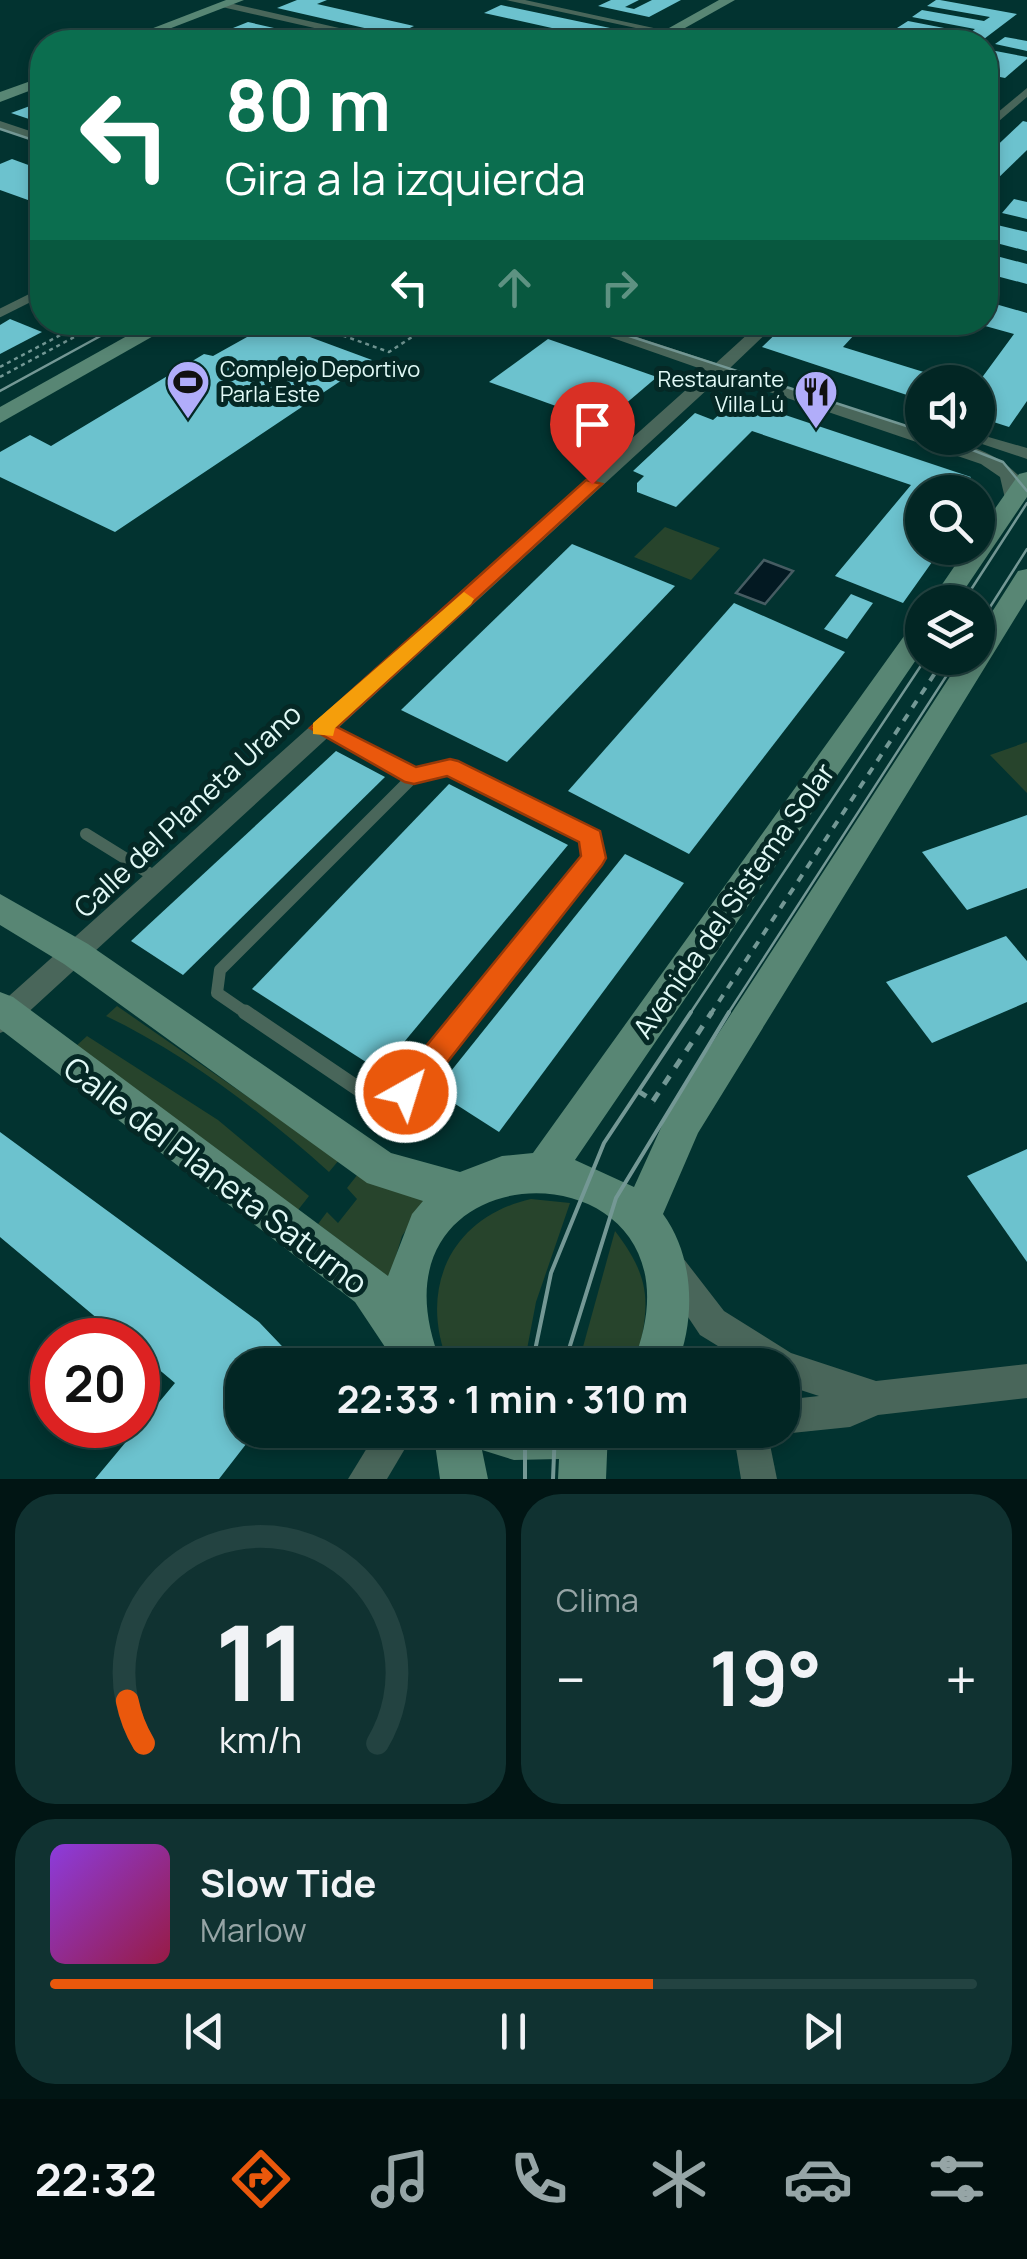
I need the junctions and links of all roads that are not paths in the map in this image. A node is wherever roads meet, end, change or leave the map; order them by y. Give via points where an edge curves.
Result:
1 (258, 0) edge
2 (510, 0) edge
3 (729, 0) edge
4 (747, 0) edge
5 (233, 4) edge
6 (158, 30) edge
7 (172, 30) edge
8 (338, 30) edge
9 (643, 30) edge
10 (684, 30) edge
11 (688, 30) edge
12 (30, 77) edge
13 (30, 86) edge
14 (0, 88) edge
15 (1027, 91) edge
16 (0, 97) edge
17 (1005, 104) junction
18 (1027, 109) edge
19 (998, 113) edge
20 (0, 125) edge
21 (0, 135) edge
22 (30, 135) edge
23 (30, 144) edge
24 (30, 298) edge
25 (0, 313) edge
26 (145, 335) edge
27 (620, 335) edge
28 (648, 335) edge
29 (757, 335) edge
30 (726, 365) junction
31 (0, 416) edge
32 (905, 416) edge
33 (905, 429) edge
34 (995, 445) edge
35 (1027, 454) edge
36 (975, 455) edge
37 (1027, 479) edge
38 (1013, 503) junction
39 (1027, 577) edge
40 (955, 585) edge
41 (995, 628) edge
42 (905, 655) edge
43 (963, 675) edge
44 (321, 728) junction
45 (414, 776) junction
46 (86, 834) dead end
47 (158, 878) junction
48 (0, 908) edge
49 (76, 954) junction
50 (2, 1014) edge
51 (546, 1169) junction
52 (462, 1192) junction
53 (641, 1218) junction
54 (664, 1258) junction
55 (410, 1348) edge
56 (414, 1348) edge
57 (659, 1348) edge
58 (752, 1348) edge
59 (800, 1372) edge
60 (1027, 1381) edge
61 (876, 1398) junction
62 (800, 1415) edge
63 (387, 1448) edge
64 (459, 1448) edge
65 (583, 1448) edge
66 (754, 1448) edge
67 (366, 1479) edge
68 (464, 1479) edge
69 (582, 1479) edge
70 (760, 1479) edge

1 - 5 street
2 - 9 street
3 - 10 street
4 - 11 street
5 - 6 street
5 - 7 street
5 - 8 street
12 - 14 street
13 - 16 street
15 - 17 street
17 - 18 street
17 - 19 street
20 - 22 street
21 - 23 street
24 - 25 lane
26 - 31 street
27 - 30 street
28 - 30 street
29 - 30 street, Calle del Planeta Urano
30 - 32 street
30 - 33 street
30 - 44 street, Calle del Planeta Urano
34 - 35 street
36 - 38 street via 1009,475
37 - 38 street
38 - 40 street
39 - 41 street
42 - 51 street, Avenida del Sistema Solar
43 - 53 street via 842,842 684,1121
44 - 45 lane
44 - 47 street, Calle del Planeta Urano
45 - 45 lane via 450,767 591,837 593,858 406,1092 372,1098 217,993 220,970
46 - 47 lane
47 - 49 street, Calle del Planeta Urano
48 - 49 street
49 - 50 street, Calle del Planeta Urano
49 - 52 street via 381,1169
50 - 55 street, Calle del Planeta Saturno via 370,1287
51 - 52 street via 516,1170
51 - 53 street via 586,1180
52 - 56 street via 416,1246 406,1281
53 - 54 street
54 - 57 street via 667,1321
54 - 58 street via 712,1323
59 - 61 street
60 - 61 street
61 - 62 street via 850,1410
63 - 67 street
64 - 68 street
65 - 69 street
66 - 70 street

